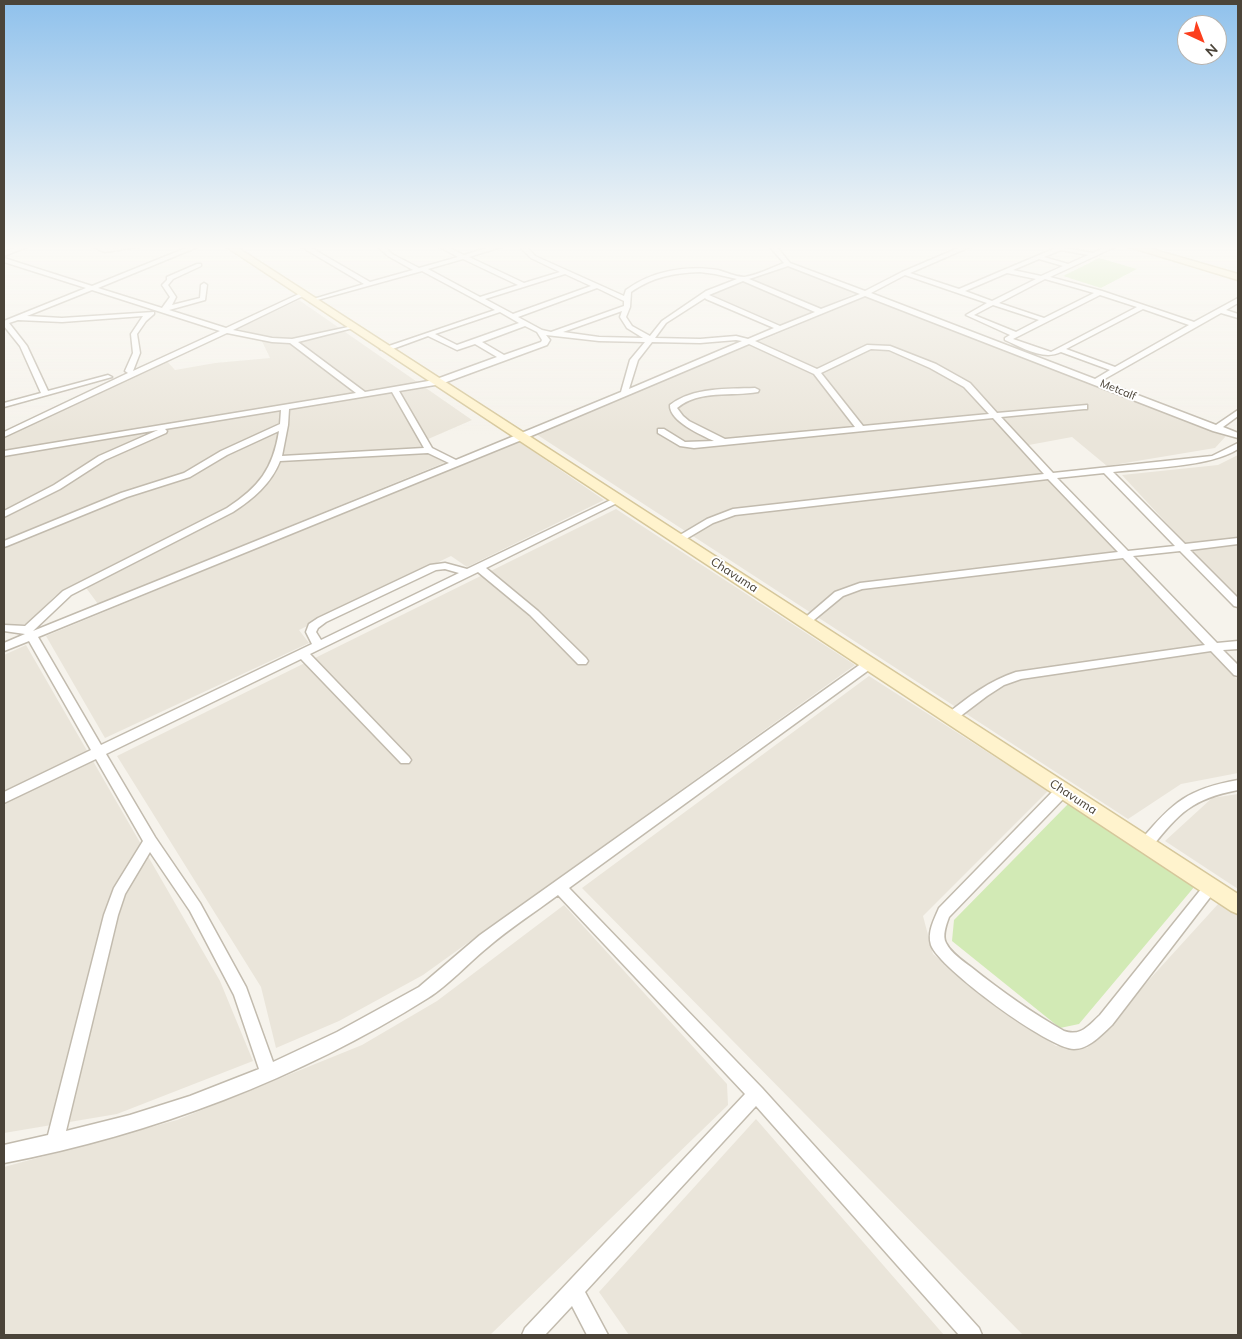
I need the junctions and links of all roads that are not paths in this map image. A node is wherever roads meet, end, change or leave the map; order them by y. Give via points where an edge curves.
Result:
1 (41, 308) edge
2 (274, 308) edge
3 (323, 308) edge
4 (497, 308) edge
5 (535, 308) edge
6 (626, 308) edge
7 (627, 308) edge
8 (684, 308) edge
9 (733, 308) edge
10 (814, 308) edge
11 (826, 308) edge
12 (905, 308) edge
13 (981, 308) edge
14 (1011, 308) edge
15 (1067, 308) edge
16 (1139, 308) edge
17 (1146, 308) edge
18 (1223, 308) edge
19 (163, 309) joint
20 (500, 310) junction
21 (1220, 310) junction
22 (820, 311) junction
23 (149, 314) junction
24 (514, 316) junction
25 (1238, 316) edge
26 (18, 318) junction
27 (1044, 320) junction
28 (525, 322) junction
29 (4, 323) edge
30 (1196, 325) junction
31 (351, 327) junction
32 (780, 328) junction
33 (540, 330) junction
34 (228, 331) junction
35 (555, 333) junction
36 (429, 334) junction
37 (1015, 334) junction
38 (650, 339) junction
39 (292, 341) junction
40 (477, 342) junction
41 (749, 342) junction
42 (1031, 348) junction
43 (384, 349) junction
44 (1061, 350) junction
45 (1023, 353) junction
46 (504, 358) junction
47 (141, 368) junction
48 (1116, 370) junction
49 (129, 372) junction
50 (817, 372) junction
51 (437, 381) junction
52 (1096, 381) junction
53 (395, 390) junction
54 (755, 390) dead end
55 (46, 394) junction
56 (624, 394) junction
57 (364, 395) junction
58 (4, 405) edge
59 (1084, 407) dead end
60 (285, 408) junction
61 (1238, 412) edge
62 (996, 415) junction
63 (284, 425) junction
64 (170, 426) junction
65 (860, 428) junction
66 (1216, 429) junction
67 (661, 431) dead end
68 (4, 435) edge
69 (1238, 436) edge
70 (521, 437) junction
71 (724, 442) junction
72 (1238, 445) edge
73 (428, 450) junction
74 (4, 453) edge
75 (278, 459) junction
76 (454, 463) junction
77 (1107, 472) junction
78 (1051, 477) junction
79 (618, 500) junction
80 (4, 514) edge
81 (678, 540) junction
82 (1238, 541) edge
83 (4, 544) edge
84 (1181, 548) junction
85 (1127, 555) junction
86 (474, 571) junction
87 (1238, 604) edge
88 (805, 622) junction
89 (4, 628) edge
90 (29, 632) junction
91 (1238, 645) edge
92 (4, 646) edge
93 (319, 646) junction
94 (1214, 647) junction
95 (303, 654) junction
96 (582, 661) dead end
97 (869, 664) junction
98 (1238, 672) edge
99 (950, 718) junction
100 (98, 754) junction
101 (405, 760) dead end
102 (1238, 784) edge
103 (1063, 790) junction
104 (4, 798) edge
105 (150, 841) junction
106 (1146, 844) junction
107 (559, 887) junction
108 (1211, 887) junction
109 (1238, 905) edge
110 (269, 1074) junction
111 (756, 1094) junction
112 (55, 1141) junction
113 (4, 1154) edge
114 (574, 1291) junction
115 (532, 1335) edge
116 (598, 1335) edge
117 (972, 1335) edge

1 - 26 street
2 - 34 street
3 - 31 street, Chavuma
4 - 20 street
5 - 24 street
6 - 35 street
7 - 38 street via 623,317 630,327
8 - 38 street via 664,322
9 - 32 street
10 - 22 street
11 - 22 street
12 - 45 street
13 - 37 street via 969,315
14 - 27 street
15 - 27 street
16 - 44 street
17 - 30 street
18 - 21 street, Metcalf
19 - 23 street
19 - 34 street
20 - 24 street
20 - 36 street
21 - 25 street
21 - 30 street, Metcalf
22 - 32 street
23 - 26 street via 62,320
23 - 49 street via 134,334 138,345 137,357
24 - 28 street
26 - 29 street
27 - 37 street
28 - 33 street
28 - 40 street via 518,328
29 - 55 street via 23,346
30 - 48 street, Metcalf
31 - 39 street
31 - 43 street, Chavuma
32 - 41 street
33 - 35 street
33 - 46 street via 546,340 544,343
34 - 39 street
34 - 47 street
35 - 38 street via 599,339
36 - 40 street via 457,348
36 - 43 street
37 - 42 street via 1007,339
38 - 41 street via 700,341 736,338
38 - 56 street via 634,360
39 - 57 street
40 - 46 street
41 - 50 street
41 - 56 street
42 - 44 street via 1050,355
42 - 45 street
43 - 51 street, Chavuma
44 - 48 street
45 - 52 street
46 - 51 street
47 - 49 street
47 - 68 street
48 - 52 street, Metcalf
49 - 55 street
50 - 62 street via 870,347 890,348 955,376 980,396
50 - 65 street
51 - 53 street
51 - 70 street, Chavuma
52 - 66 street, Metcalf
53 - 57 street
53 - 73 street
54 - 71 street via 705,393 673,407 685,421
55 - 58 street
56 - 70 street
57 - 60 street
59 - 62 street
60 - 63 street
60 - 64 street
61 - 66 street
62 - 65 street
62 - 78 street
63 - 75 street
63 - 83 street via 187,475 118,497
64 - 74 street
64 - 80 street via 102,458 57,487
65 - 71 street
66 - 69 street, Metcalf
67 - 71 street via 688,445
70 - 76 street
70 - 79 street, Chavuma
72 - 77 street via 1213,458
73 - 75 street
73 - 76 street
75 - 90 street via 260,488 244,502 67,593
76 - 90 street
77 - 78 street
77 - 84 street
78 - 81 street via 733,512
78 - 85 street
79 - 81 street, Chavuma
79 - 86 street
81 - 88 street, Chavuma
82 - 84 street
84 - 85 street
84 - 87 street
85 - 88 street via 860,586 839,594
85 - 94 street
86 - 93 street
86 - 93 street via 434,567 322,620 313,626 311,632
86 - 96 street via 534,613
88 - 97 street, Chavuma
89 - 90 street
90 - 92 street
90 - 100 street
91 - 94 street
93 - 95 street
94 - 98 street
94 - 99 street via 1012,678 990,687
95 - 100 street
95 - 101 street
97 - 99 street, Chavuma
97 - 107 street
99 - 103 street, Chavuma
100 - 104 street
100 - 105 street
102 - 106 street via 1188,799 1173,811
103 - 106 street, Chavuma
103 - 108 street via 944,912 938,928 938,945 951,960 1043,1029 1072,1041 1085,1038 1106,1020
105 - 110 street via 195,906 241,992
105 - 112 street via 118,892
106 - 108 street, Chavuma
107 - 110 street via 485,940 424,992 343,1038
107 - 111 street
108 - 109 street, Chavuma
110 - 112 street via 130,1124
111 - 114 street
111 - 117 street
112 - 113 street
114 - 115 street
114 - 116 street

